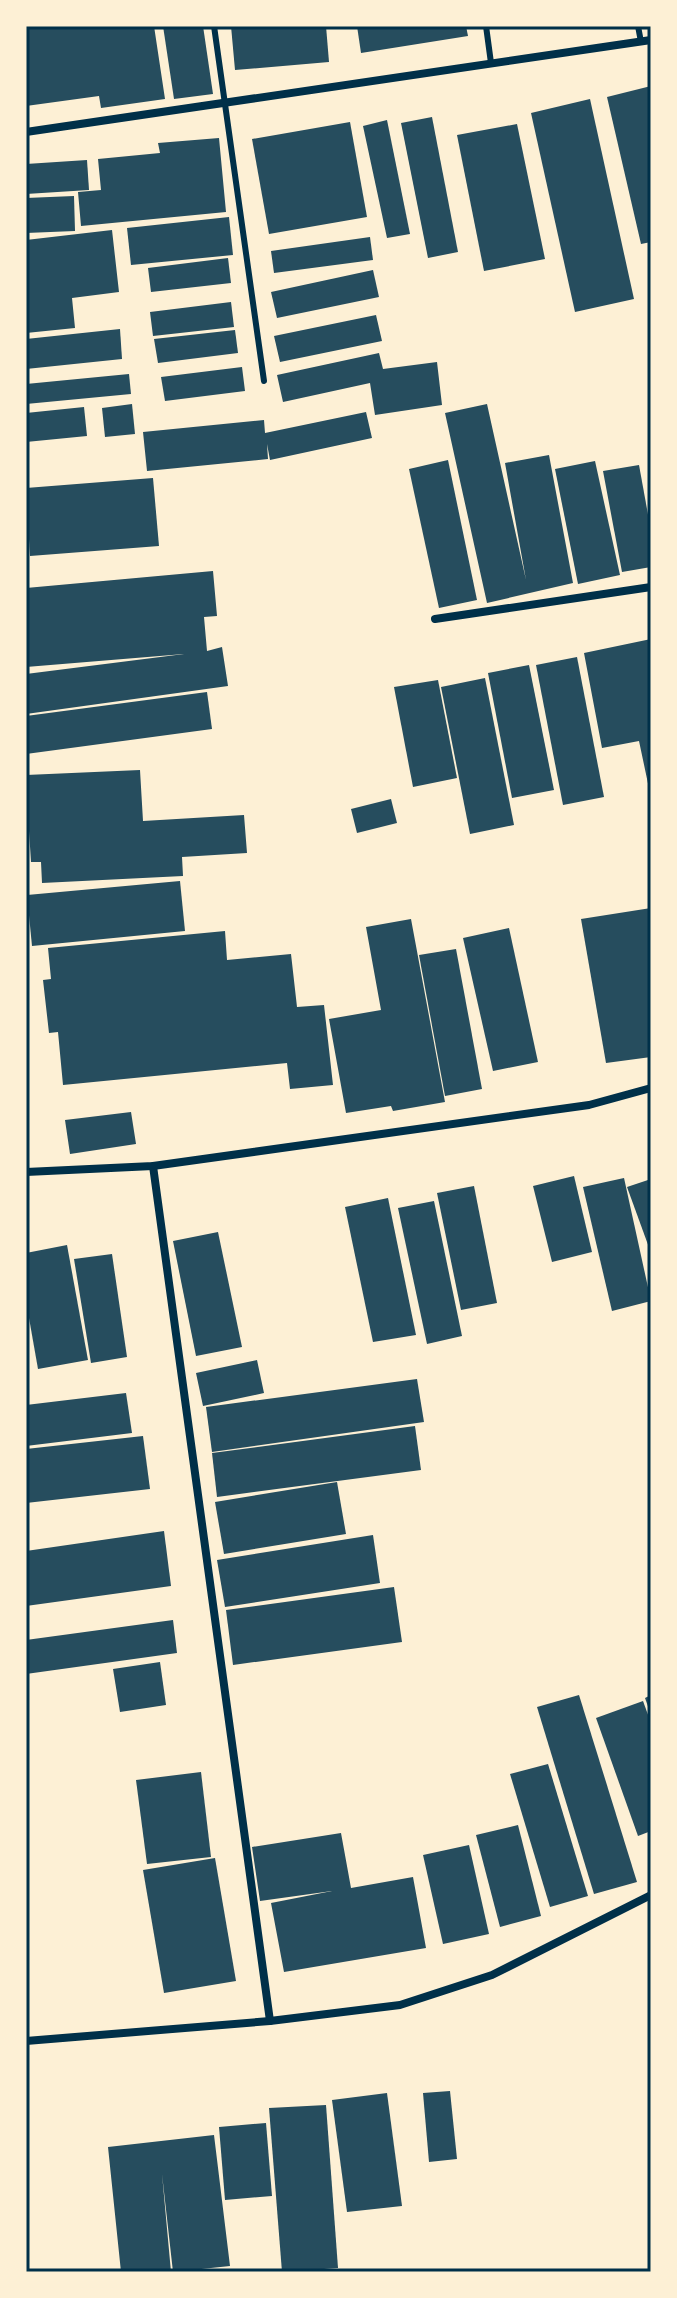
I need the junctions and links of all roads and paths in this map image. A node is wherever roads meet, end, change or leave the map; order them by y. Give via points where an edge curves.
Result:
1 (214, 26) edge
2 (486, 26) edge
3 (638, 26) edge
4 (651, 40) edge
5 (641, 42) junction
6 (491, 63) junction
7 (222, 103) junction
8 (26, 132) edge
9 (264, 381) dead end
10 (651, 587) edge
11 (435, 619) dead end
12 (651, 1088) edge
13 (153, 1166) junction
14 (26, 1172) edge
15 (651, 1895) edge
16 (270, 2021) junction
17 (26, 2041) edge

1 - 7 lane
2 - 6 lane
3 - 5 lane
4 - 5 street
5 - 6 street
6 - 7 street
7 - 8 street
7 - 9 lane
10 - 11 street
12 - 13 street via 589,1105
13 - 14 street
13 - 16 street
15 - 16 street via 492,1975 400,2005
16 - 17 street

